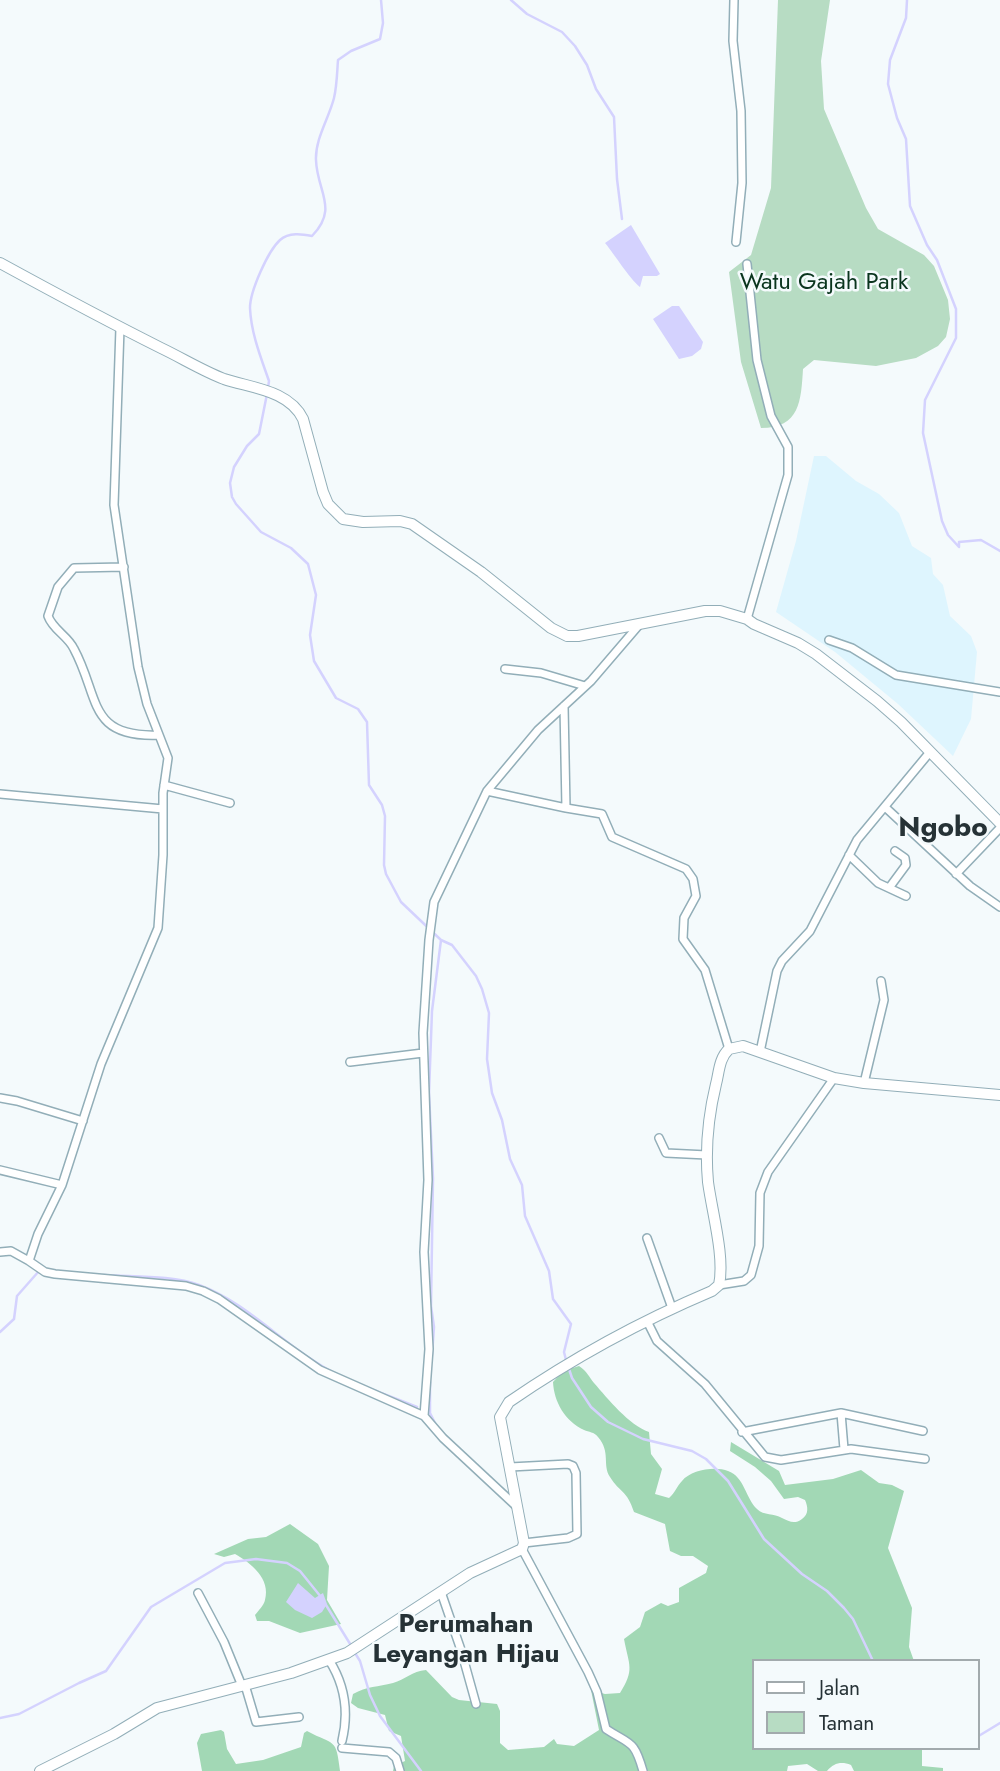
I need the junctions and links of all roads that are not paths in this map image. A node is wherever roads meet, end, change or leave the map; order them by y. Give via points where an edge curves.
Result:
1 (734, 0) edge
2 (736, 242) dead end
3 (0, 263) edge
4 (747, 264) dead end
5 (120, 328) junction
6 (124, 567) junction
7 (747, 619) junction
8 (639, 624) junction
9 (829, 640) dead end
10 (505, 669) dead end
11 (585, 686) junction
12 (1000, 692) edge
13 (564, 706) junction
14 (159, 734) junction
15 (930, 752) junction
16 (164, 785) junction
17 (487, 790) junction
18 (0, 794) edge
19 (230, 803) dead end
20 (885, 807) junction
21 (566, 808) junction
22 (163, 809) junction
23 (1000, 826) edge
24 (895, 851) dead end
25 (849, 855) junction
26 (956, 874) junction
27 (889, 888) junction
28 (906, 895) dead end
29 (1000, 907) edge
30 (881, 981) dead end
31 (729, 1049) junction
32 (760, 1052) junction
33 (424, 1053) junction
34 (350, 1062) dead end
35 (834, 1078) junction
36 (864, 1083) junction
37 (1000, 1095) edge
38 (0, 1098) edge
39 (83, 1121) junction
40 (659, 1138) dead end
41 (707, 1155) junction
42 (0, 1170) edge
43 (62, 1185) junction
44 (647, 1238) dead end
45 (0, 1252) edge
46 (29, 1261) junction
47 (719, 1285) junction
48 (672, 1308) junction
49 (648, 1321) junction
50 (841, 1413) junction
51 (424, 1416) junction
52 (923, 1431) dead end
53 (742, 1432) junction
54 (844, 1449) junction
55 (925, 1460) dead end
56 (510, 1467) junction
57 (516, 1506) junction
58 (523, 1546) junction
59 (441, 1592) junction
60 (198, 1593) dead end
61 (329, 1660) junction
62 (243, 1685) junction
63 (476, 1704) dead end
64 (299, 1717) dead end
65 (40, 1771) edge
66 (400, 1771) edge
67 (643, 1771) edge

1 - 2 street via 742,183
3 - 5 street
4 - 7 street via 761,379 789,461
5 - 6 street via 113,491
5 - 8 street via 224,379 278,396 301,414 323,492 343,519 412,524 567,636
6 - 14 street via 138,667
6 - 14 street via 74,568 58,587 47,616 75,650 109,724 131,735
7 - 8 street via 705,611
7 - 15 street via 816,654 893,715
8 - 11 street
9 - 12 street via 852,648 896,675
10 - 11 street via 541,673
11 - 13 street
13 - 17 street
13 - 21 street
14 - 16 street via 168,758
15 - 20 street
15 - 23 street
16 - 19 street
16 - 22 street
17 - 21 street
17 - 33 street via 432,912
18 - 22 street
20 - 25 street
20 - 26 street
21 - 31 street via 603,814 612,837 678,864 690,874 696,896 684,918 683,939 705,970
22 - 39 street via 158,928 101,1064
23 - 26 street
24 - 27 street via 905,858 906,865
25 - 27 street
25 - 32 street via 810,931 777,971
26 - 29 street
27 - 28 street
30 - 36 street via 884,1000
31 - 32 street via 743,1046
31 - 41 street via 714,1094
32 - 35 street
33 - 34 street
33 - 51 street via 429,1349
35 - 36 street
35 - 47 street via 768,1172 760,1193 759,1246 751,1275 744,1281
36 - 37 street
38 - 39 street
39 - 43 street
40 - 41 street via 666,1153
41 - 47 street via 721,1266
42 - 43 street
43 - 46 street
44 - 48 street
45 - 46 street via 11,1251
46 - 51 street via 64,1276 203,1291 320,1370
47 - 48 street
48 - 49 street
49 - 53 street via 657,1341 705,1384
49 - 56 street via 560,1367 509,1402 500,1417
50 - 52 street
50 - 53 street
50 - 54 street
51 - 57 street
53 - 54 street via 771,1459
54 - 55 street
56 - 57 street
56 - 58 street via 568,1464 576,1473 577,1534
57 - 58 street
58 - 59 street
58 - 67 street via 588,1672 606,1729 632,1744
59 - 61 street via 359,1646
59 - 63 street
60 - 62 street
61 - 62 street
61 - 66 street via 344,1689 342,1745 389,1752
62 - 64 street via 256,1722
62 - 65 street via 157,1708

